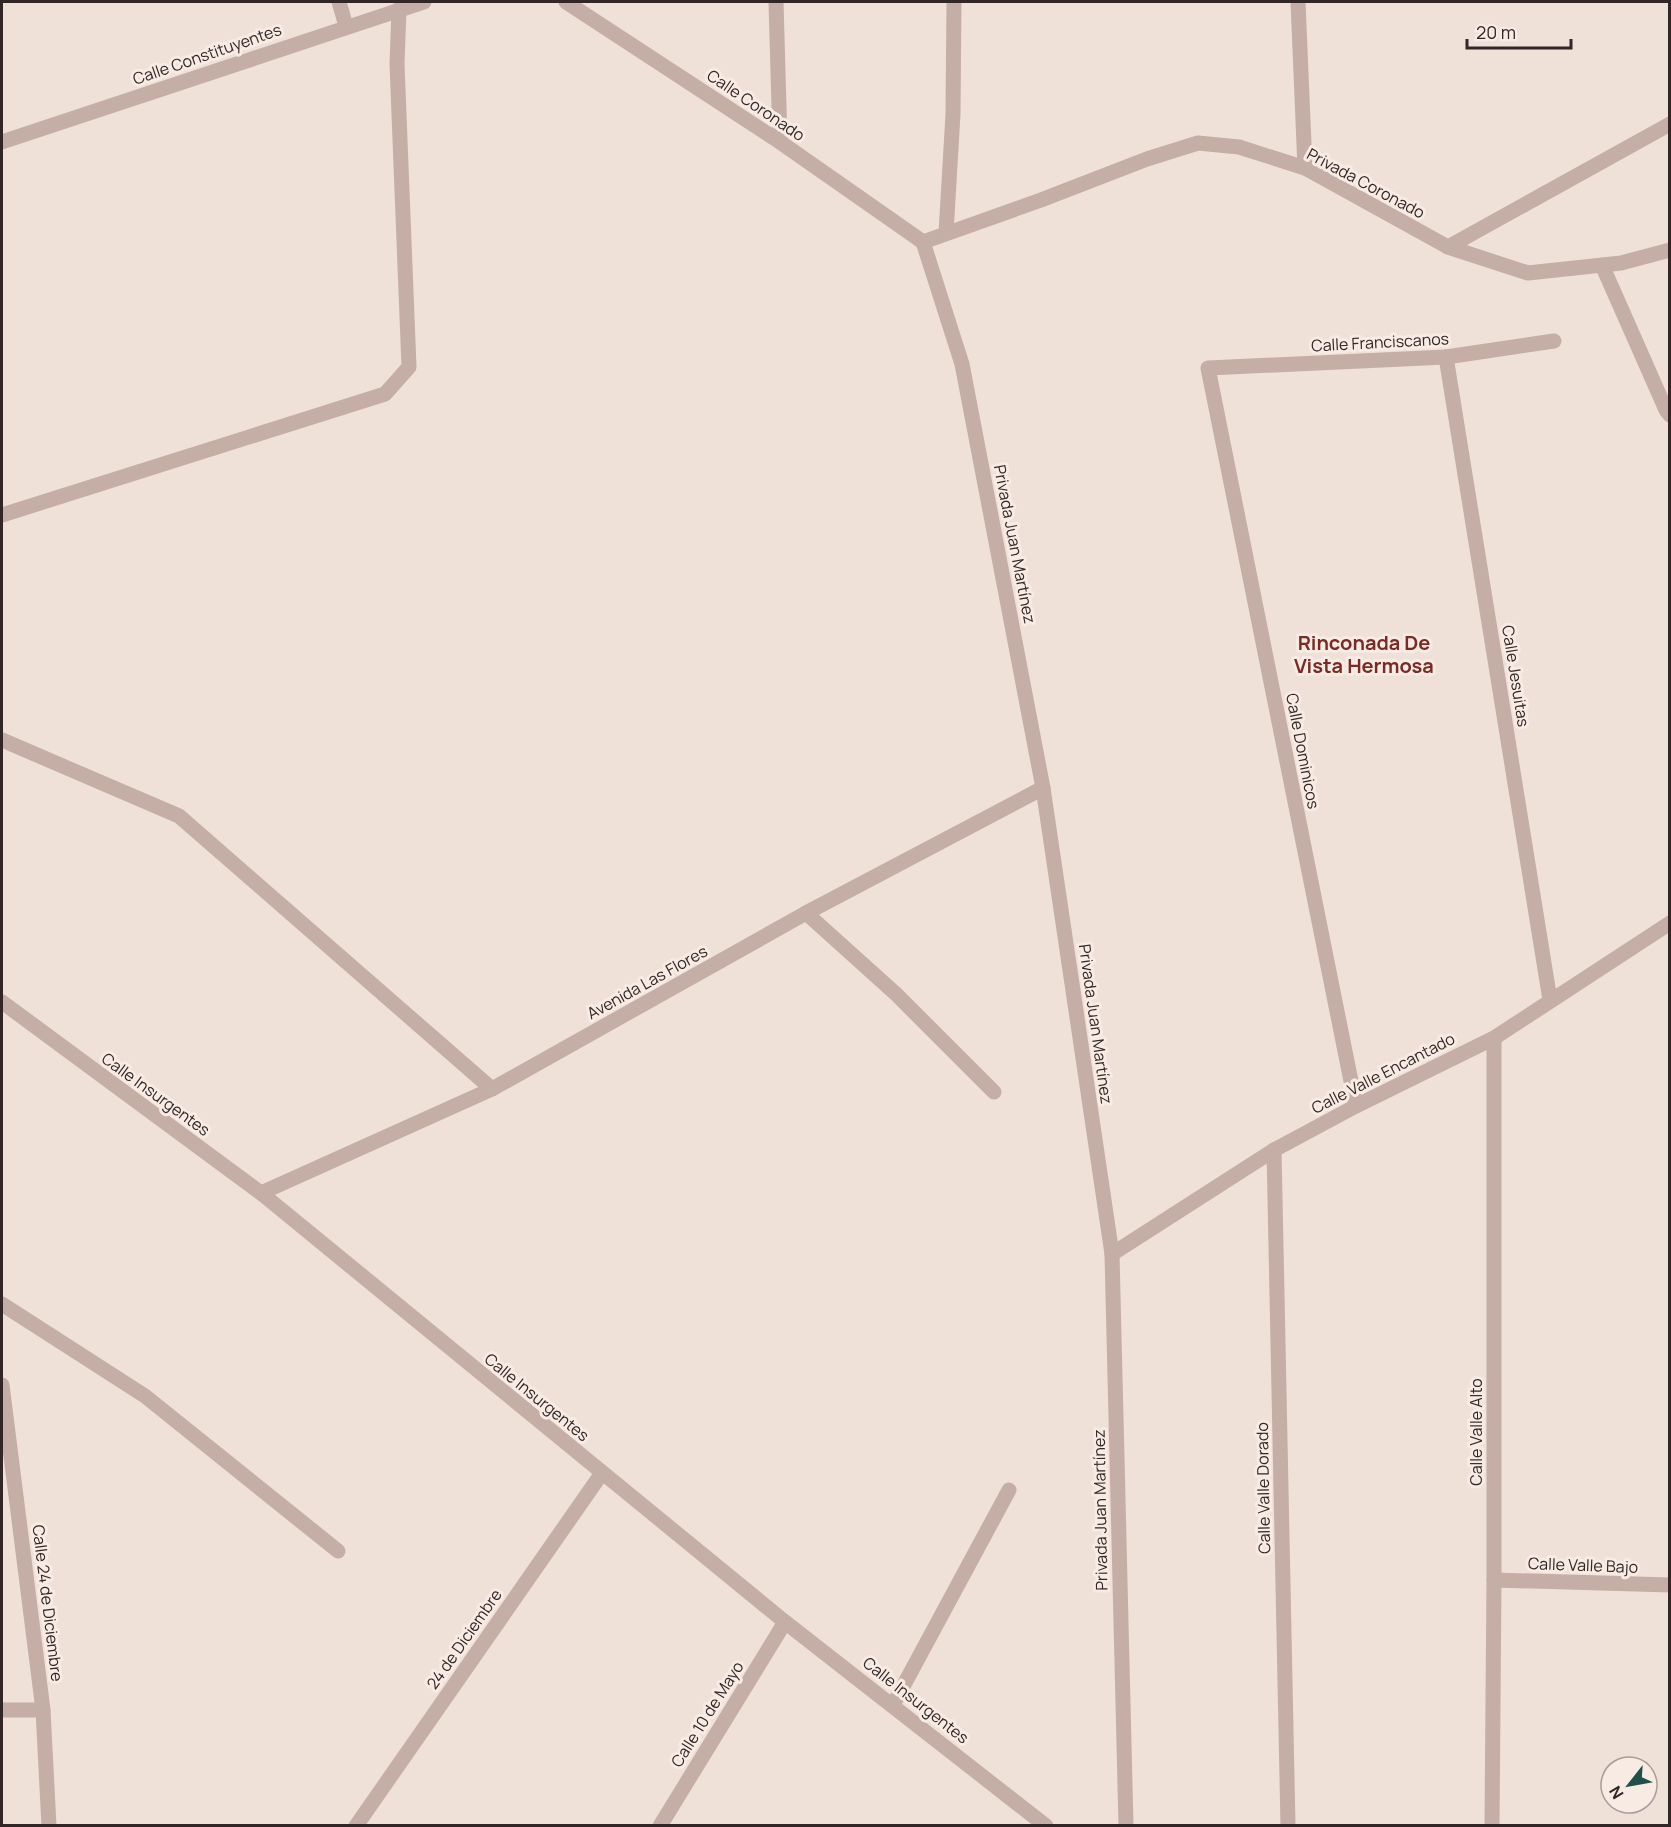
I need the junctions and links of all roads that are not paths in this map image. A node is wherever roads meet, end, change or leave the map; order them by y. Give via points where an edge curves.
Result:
1 (339, 2) edge
2 (424, 2) edge
3 (566, 2) edge
4 (776, 2) edge
5 (954, 2) edge
6 (1298, 2) edge
7 (399, 9) junction
8 (346, 26) junction
9 (1670, 124) edge
10 (2, 142) edge
11 (780, 142) junction
12 (1305, 168) junction
13 (946, 233) junction
14 (923, 242) junction
15 (1448, 247) junction
16 (1670, 250) edge
17 (1602, 265) junction
18 (1554, 341) dead end
19 (1446, 357) junction
20 (1208, 368) joint
21 (1670, 415) edge
22 (2, 515) edge
23 (2, 740) edge
24 (1043, 788) junction
25 (806, 913) junction
26 (1670, 923) edge
27 (1550, 1000) junction
28 (2, 1002) edge
29 (1494, 1038) junction
30 (492, 1089) junction
31 (994, 1092) dead end
32 (1356, 1106) junction
33 (1274, 1150) junction
34 (261, 1193) junction
35 (1112, 1254) junction
36 (2, 1304) edge
37 (2, 1385) edge
38 (602, 1473) junction
39 (1009, 1490) dead end
40 (338, 1551) dead end
41 (1494, 1580) junction
42 (1670, 1586) edge
43 (785, 1622) junction
44 (893, 1705) junction
45 (2, 1710) edge
46 (43, 1710) junction
47 (49, 1826) edge
48 (356, 1826) edge
49 (660, 1826) edge
50 (1046, 1826) edge
51 (1126, 1826) edge
52 (1287, 1826) edge
53 (1492, 1826) edge

1 - 8 street
2 - 7 street, Calle Constituyentes
3 - 11 street, Calle Coronado
4 - 11 street
5 - 13 street
6 - 12 street
7 - 8 street, Calle Constituyentes
7 - 22 street via 397,64 409,367 385,394
8 - 10 street, Calle Constituyentes
9 - 15 street
11 - 14 street, Calle Coronado
12 - 13 street, Privada Coronado via 1239,147 1198,143
12 - 15 street, Privada Coronado
13 - 14 street, Privada Coronado
14 - 24 street, Privada Juan Martínez via 962,363
15 - 17 street, Privada Coronado via 1528,273
16 - 17 street, Privada Coronado
17 - 21 street
18 - 19 street, Calle Franciscanos
19 - 20 street, Calle Franciscanos
19 - 27 street, Calle Jesuitas
20 - 32 street, Calle Dominicos
23 - 30 street via 179,816
24 - 25 street, Avenida Las Flores
24 - 35 street, Privada Juan Martínez
25 - 30 street, Avenida Las Flores
25 - 31 street via 896,994
26 - 27 street, Calle Valle Encantado
27 - 29 street, Calle Valle Encantado
28 - 34 street, Calle Insurgentes
29 - 32 street, Calle Valle Encantado
29 - 41 street, Calle Valle Alto
30 - 34 street, Avenida Las Flores
32 - 33 street, Calle Valle Encantado
33 - 35 street, Calle Valle Encantado
33 - 52 street, Calle Valle Dorado
34 - 38 street, Calle Insurgentes
35 - 51 street, Privada Juan Martínez
36 - 40 street via 145,1396
37 - 46 street, Calle 24 de Diciembre
38 - 43 street, Calle Insurgentes
38 - 48 street, 24 de Diciembre
39 - 44 street
41 - 42 street, Calle Valle Bajo
41 - 53 street, Calle Valle Alto
43 - 44 street, Calle Insurgentes
43 - 49 street, Calle 10 de Mayo
44 - 50 street, Calle Insurgentes
45 - 46 street
46 - 47 street, Calle 24 de Diciembre

